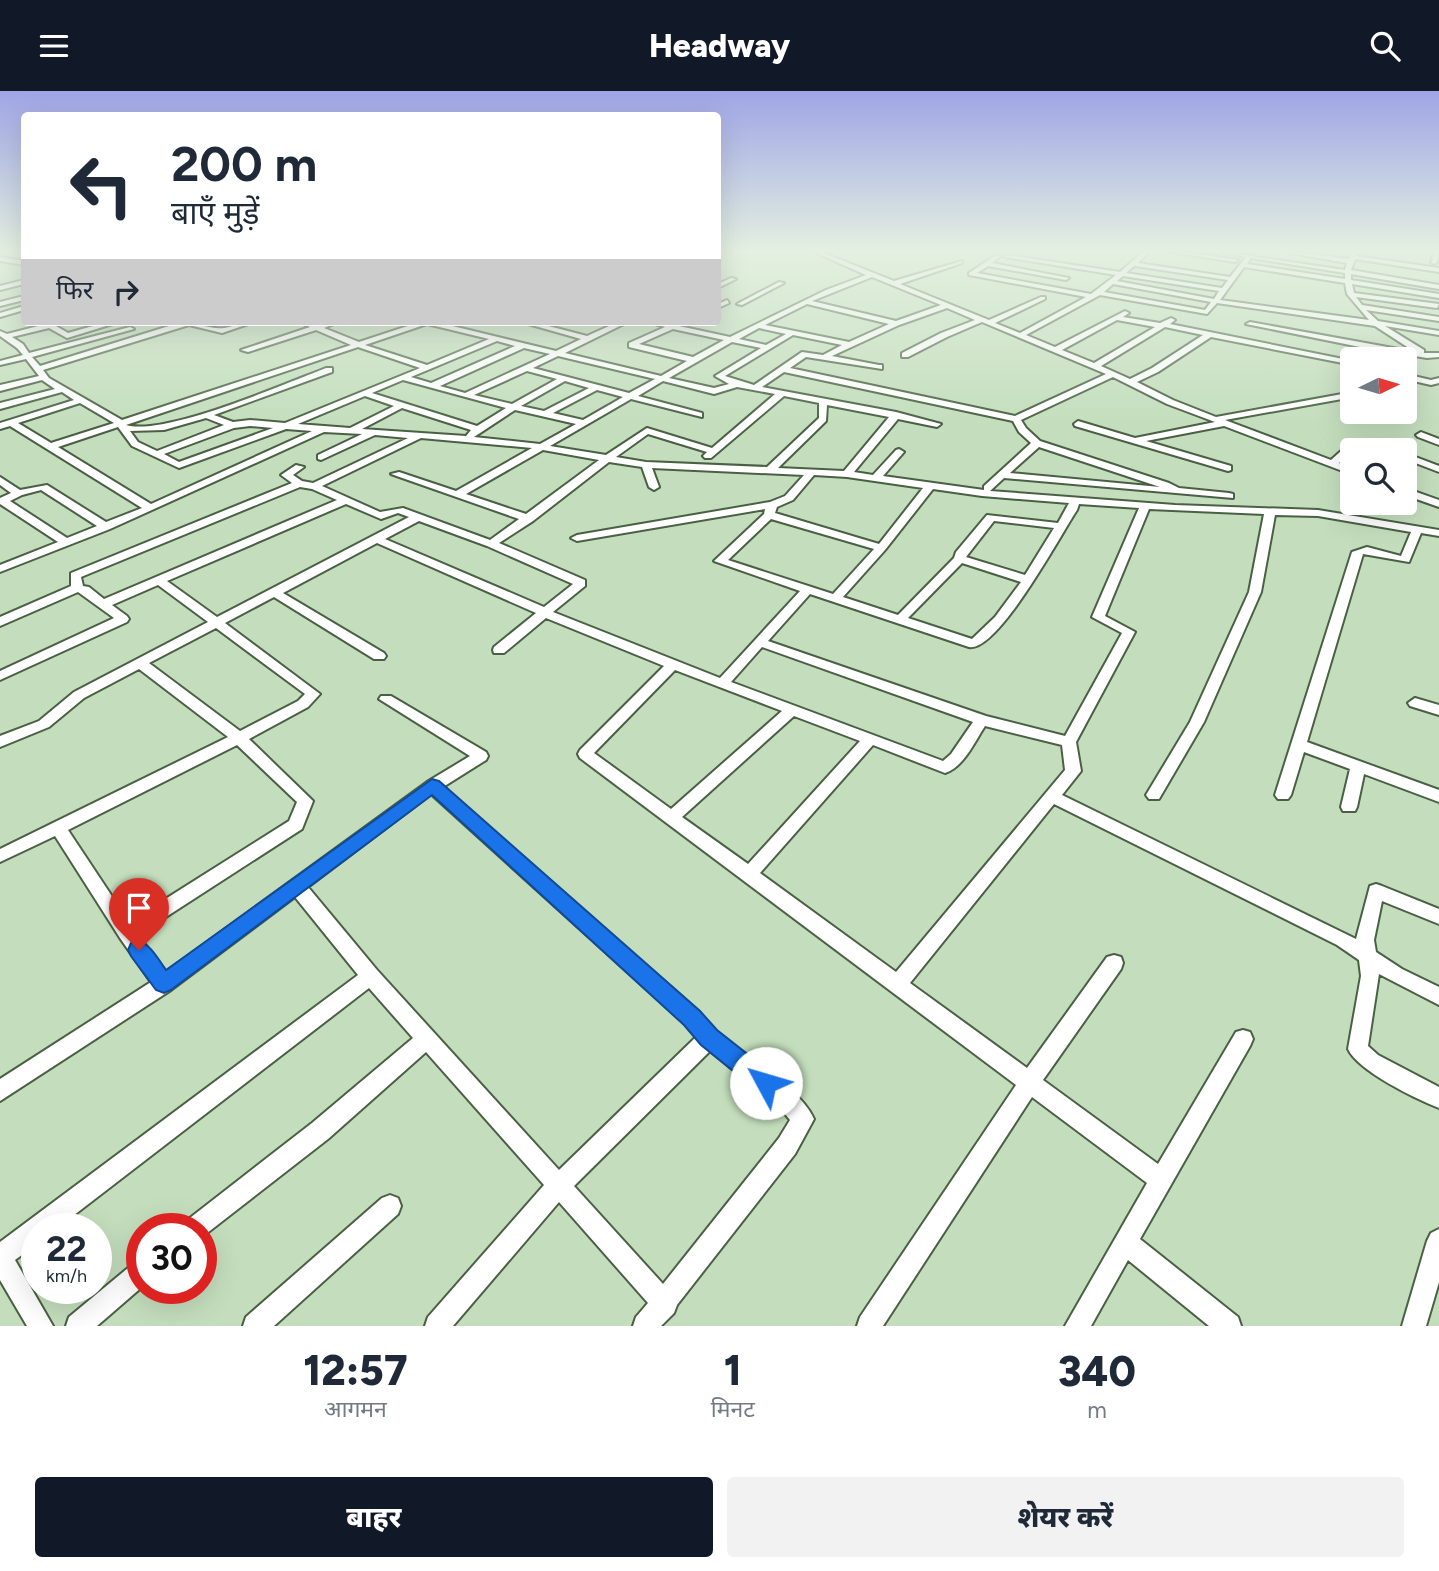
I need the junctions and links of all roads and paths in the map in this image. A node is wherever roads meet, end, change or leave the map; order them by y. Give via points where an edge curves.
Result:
1 (18, 310) edge
2 (790, 310) edge
3 (839, 310) edge
4 (935, 310) edge
5 (960, 310) edge
6 (1015, 310) edge
7 (1069, 310) edge
8 (1185, 310) edge
9 (1190, 310) edge
10 (1209, 310) edge
11 (1274, 310) edge
12 (1362, 310) edge
13 (1125, 313) dead end
14 (1304, 314) junction
15 (0, 315) edge
16 (1117, 318) junction
17 (987, 321) junction
18 (896, 323) junction
19 (1379, 323) junction
20 (1250, 324) dead end
21 (759, 325) junction
22 (45, 326) edge
23 (52, 326) edge
24 (102, 326) edge
25 (178, 326) edge
26 (200, 326) edge
27 (238, 326) edge
28 (321, 326) edge
29 (415, 326) edge
30 (442, 326) edge
31 (547, 326) edge
32 (616, 326) edge
33 (671, 326) joint
34 (1163, 326) junction
35 (317, 327) junction
36 (130, 329) dead end
37 (792, 333) junction
38 (1391, 333) junction
39 (1439, 333) edge
40 (1210, 334) junction
41 (1303, 334) junction
42 (4, 335) edge
43 (1021, 335) junction
44 (588, 339) junction
45 (731, 339) junction
46 (494, 340) junction
47 (1439, 343) edge
48 (359, 344) junction
49 (846, 344) junction
50 (524, 345) junction
51 (766, 347) junction
52 (245, 350) dead end
53 (1056, 350) junction
54 (559, 352) junction
55 (28, 355) junction
56 (905, 355) dead end
57 (826, 356) junction
58 (1434, 357) edge
59 (695, 360) junction
60 (1340, 360) edge
61 (0, 363) edge
62 (1096, 366) junction
63 (879, 367) dead end
64 (428, 368) junction
65 (526, 368) junction
66 (783, 369) junction
67 (329, 370) dead end
68 (41, 373) junction
69 (1113, 374) junction
70 (664, 377) junction
71 (404, 378) junction
72 (563, 379) junction
73 (1418, 380) edge
74 (1439, 380) edge
75 (1422, 381) junction
76 (1130, 382) junction
77 (1418, 382) edge
78 (737, 384) junction
79 (432, 386) junction
80 (596, 387) junction
81 (756, 387) junction
82 (0, 388) edge
83 (61, 390) junction
84 (782, 393) junction
85 (366, 394) junction
86 (467, 396) junction
87 (632, 396) junction
88 (1340, 397) edge
89 (79, 401) junction
90 (823, 402) junction
91 (402, 405) junction
92 (0, 406) edge
93 (513, 407) junction
94 (547, 414) junction
95 (206, 415) junction
96 (699, 415) dead end
97 (896, 415) junction
98 (1016, 419) junction
99 (1220, 421) junction
100 (12, 422) junction
101 (585, 423) junction
102 (937, 424) dead end
103 (1078, 424) dead end
104 (232, 425) junction
105 (288, 425) junction
106 (0, 426) edge
107 (121, 426) junction
108 (323, 429) junction
109 (476, 429) junction
110 (353, 430) junction
111 (372, 433) junction
112 (1421, 435) dead end
113 (418, 437) junction
114 (467, 439) junction
115 (1136, 441) junction
116 (1439, 442) edge
117 (1037, 443) junction
118 (543, 446) junction
119 (49, 447) junction
120 (713, 451) junction
121 (899, 452) dead end
122 (157, 454) junction
123 (321, 457) dead end
124 (1340, 457) edge
125 (606, 458) junction
126 (1093, 460) junction
127 (1417, 461) edge
128 (1332, 464) junction
129 (646, 465) junction
130 (699, 466) junction
131 (299, 467) dead end
132 (1340, 467) edge
133 (1228, 468) dead end
134 (771, 469) junction
135 (1439, 469) edge
136 (812, 472) junction
137 (396, 474) dead end
138 (847, 474) junction
139 (1001, 475) junction
140 (875, 478) junction
141 (0, 480) edge
142 (1074, 483) junction
143 (299, 484) junction
144 (314, 486) junction
145 (654, 487) dead end
146 (929, 487) junction
147 (988, 488) dead end
148 (1178, 492) junction
149 (18, 493) junction
150 (457, 495) junction
151 (1229, 496) dead end
152 (1417, 496) edge
153 (1075, 499) junction
154 (344, 501) junction
155 (1439, 504) edge
156 (1145, 506) junction
157 (150, 508) junction
158 (770, 510) junction
159 (1270, 513) junction
160 (421, 516) junction
161 (529, 519) junction
162 (1060, 526) junction
163 (106, 527) junction
164 (1417, 529) junction
165 (1439, 533) edge
166 (377, 538) junction
167 (577, 538) dead end
168 (66, 542) junction
169 (491, 544) junction
170 (881, 548) junction
171 (960, 559) junction
172 (0, 569) edge
173 (1027, 580) junction
174 (160, 581) junction
175 (77, 588) junction
176 (806, 591) junction
177 (274, 592) junction
178 (836, 598) junction
179 (103, 604) junction
180 (546, 613) junction
181 (900, 619) junction
182 (0, 621) edge
183 (216, 622) junction
184 (759, 642) junction
185 (499, 650) dead end
186 (379, 656) dead end
187 (139, 662) junction
188 (673, 665) junction
189 (0, 676) edge
190 (723, 683) junction
191 (386, 699) dead end
192 (1415, 703) dead end
193 (793, 709) junction
194 (1439, 710) edge
195 (982, 720) junction
196 (239, 738) junction
197 (870, 739) junction
198 (0, 742) edge
199 (1069, 742) junction
200 (1299, 745) junction
201 (1358, 767) junction
202 (432, 786) junction
203 (1154, 795) dead end
204 (1283, 795) dead end
205 (1439, 796) edge
206 (1053, 797) junction
207 (1349, 807) dead end
208 (671, 818) junction
209 (57, 826) junction
210 (0, 856) edge
211 (749, 874) junction
212 (297, 886) junction
213 (1439, 917) edge
214 (127, 933) junction
215 (1369, 956) junction
216 (1114, 963) dead end
217 (370, 976) junction
218 (164, 983) junction
219 (898, 984) junction
220 (1439, 996) edge
221 (709, 1038) junction
222 (426, 1039) junction
223 (1243, 1039) dead end
224 (1030, 1082) junction
225 (0, 1091) edge
226 (1439, 1098) edge
227 (1160, 1179) junction
228 (557, 1187) junction
229 (390, 1206) dead end
230 (58, 1213) edge
231 (215, 1213) edge
232 (21, 1241) edge
233 (1439, 1241) edge
234 (1126, 1243) junction
235 (0, 1257) edge
236 (126, 1285) edge
237 (664, 1304) junction
238 (41, 1326) edge
239 (78, 1326) edge
240 (256, 1326) edge
241 (436, 1326) edge
242 (645, 1326) edge
243 (869, 1326) edge
244 (1077, 1326) edge
245 (1229, 1326) edge
246 (1414, 1326) edge

1 - 15 street
2 - 21 street
3 - 18 street
4 - 18 street
5 - 17 street
6 - 17 street
7 - 43 street
8 - 34 street
9 - 10 street
11 - 14 street
12 - 19 street
13 - 16 street
14 - 19 street
14 - 41 street
16 - 34 street
16 - 53 street
17 - 43 street
17 - 56 street via 944,335
18 - 49 street
19 - 38 street
19 - 39 street
20 - 41 street
21 - 37 street
21 - 45 street
22 - 42 street
23 - 24 street via 68,336
25 - 68 street
26 - 27 street via 222,331
28 - 35 street
29 - 48 street
30 - 46 street
31 - 44 street
32 - 44 street
33 - 45 street
33 - 59 street via 632,345
34 - 40 street
34 - 62 street
35 - 48 street
35 - 52 street
36 - 55 street
37 - 49 street
37 - 51 street
38 - 47 street
38 - 58 street
40 - 60 street
40 - 76 street
41 - 58 street
42 - 55 street
43 - 53 street
44 - 54 street
45 - 51 street
45 - 59 street
46 - 50 street
46 - 64 street
48 - 64 street
48 - 107 street
49 - 57 street
50 - 54 street
50 - 79 street
51 - 78 street via 719,375
53 - 62 street
54 - 65 street
54 - 70 street
55 - 61 street
55 - 68 street
57 - 63 street
57 - 66 street via 805,354
59 - 70 street
62 - 69 street
64 - 71 street
65 - 72 street
65 - 86 street
66 - 81 street
66 - 98 street
67 - 95 street
68 - 82 street
68 - 83 street
69 - 76 street
69 - 98 street
70 - 78 street via 714,391
70 - 87 street
71 - 79 street
71 - 85 street
72 - 80 street
72 - 93 street
73 - 75 street
74 - 75 street
75 - 77 street
76 - 99 street
78 - 81 street
79 - 86 street
80 - 87 street
80 - 94 street
81 - 84 street
83 - 89 street
83 - 92 street
84 - 90 street
84 - 120 street
85 - 91 street
85 - 105 street
86 - 93 street
87 - 96 street
87 - 101 street
88 - 99 street
89 - 100 street
89 - 107 street
90 - 97 street
90 - 134 street via 823,419
91 - 109 street
91 - 110 street
93 - 94 street
93 - 109 street
94 - 101 street
95 - 104 street
95 - 107 street via 164,427
97 - 102 street
97 - 138 street
98 - 117 street
99 - 115 street
99 - 128 street
100 - 106 street
100 - 119 street
101 - 118 street
103 - 115 street
104 - 105 street
104 - 122 street
105 - 108 street
105 - 122 street via 179,465
107 - 119 street
107 - 122 street via 135,444
108 - 110 street
108 - 157 street
109 - 114 street
110 - 111 street
111 - 113 street
111 - 123 street
112 - 116 street
113 - 114 street
113 - 144 street
114 - 118 street
115 - 133 street
117 - 126 street
117 - 139 street
118 - 125 street
118 - 150 street
119 - 157 street
120 - 125 street via 647,431
120 - 130 street
121 - 140 street
124 - 128 street
125 - 129 street
125 - 161 street
126 - 142 street
126 - 148 street
127 - 135 street
128 - 132 street
129 - 130 street
129 - 145 street
130 - 134 street
131 - 143 street via 286,475
134 - 136 street
136 - 138 street
136 - 158 street via 789,498
137 - 150 street
138 - 140 street
139 - 142 street
139 - 147 street
140 - 146 street
141 - 149 street
142 - 148 street
143 - 144 street
143 - 175 street via 75,575
144 - 154 street
146 - 153 street
146 - 170 street
148 - 151 street
149 - 163 street via 43,487
149 - 168 street via 3,501 5,504
150 - 161 street
152 - 155 street
153 - 156 street
153 - 162 street
154 - 160 street via 381,516 399,510
154 - 174 street
156 - 159 street
156 - 199 street via 1098,617 1129,632
157 - 163 street
158 - 167 street
158 - 170 street
158 - 176 street via 720,561
159 - 164 street via 1318,513
159 - 203 street via 1255,592 1197,722
160 - 166 street
160 - 169 street
161 - 169 street
162 - 171 street via 991,517
162 - 173 street
163 - 168 street
164 - 165 street
164 - 200 street via 1405,560 1367,550 1357,552
166 - 177 street
166 - 180 street
168 - 172 street
169 - 180 street via 581,583
170 - 178 street
171 - 173 street
171 - 181 street
173 - 181 street via 987,636 974,644
174 - 179 street
174 - 183 street
175 - 179 street
175 - 182 street
176 - 178 street
176 - 184 street
177 - 183 street
177 - 186 street
178 - 181 street
179 - 189 street via 122,619
180 - 185 street
180 - 188 street
183 - 187 street
183 - 196 street via 313,694
184 - 190 street
184 - 195 street
187 - 196 street
187 - 198 street via 79,695 44,724
188 - 190 street
188 - 208 street via 585,754
190 - 193 street
191 - 202 street via 481,756
192 - 194 street
193 - 197 street
193 - 208 street
195 - 197 street via 945,768
195 - 199 street
196 - 209 street
196 - 214 street via 305,801 296,825
197 - 211 street
199 - 206 street via 1073,771
200 - 201 street
200 - 204 street
201 - 205 street
201 - 207 street
202 - 212 street
202 - 221 street
206 - 215 street
206 - 219 street
208 - 211 street
209 - 210 street
209 - 214 street
211 - 219 street
212 - 217 street
212 - 218 street
213 - 215 street via 1376,891 1365,940
214 - 218 street
215 - 220 street via 1395,975
215 - 226 street via 1358,1049 1371,1062
216 - 224 street
217 - 222 street
217 - 230 street
218 - 225 street
219 - 224 street
221 - 228 street
221 - 237 street via 803,1119
222 - 228 street
222 - 231 street via 320,1131
223 - 227 street
224 - 227 street
224 - 243 street
227 - 234 street
228 - 237 street
228 - 241 street
229 - 240 street
232 - 235 street
233 - 246 street
234 - 244 street
234 - 245 street
235 - 238 street
236 - 239 street
237 - 242 street

